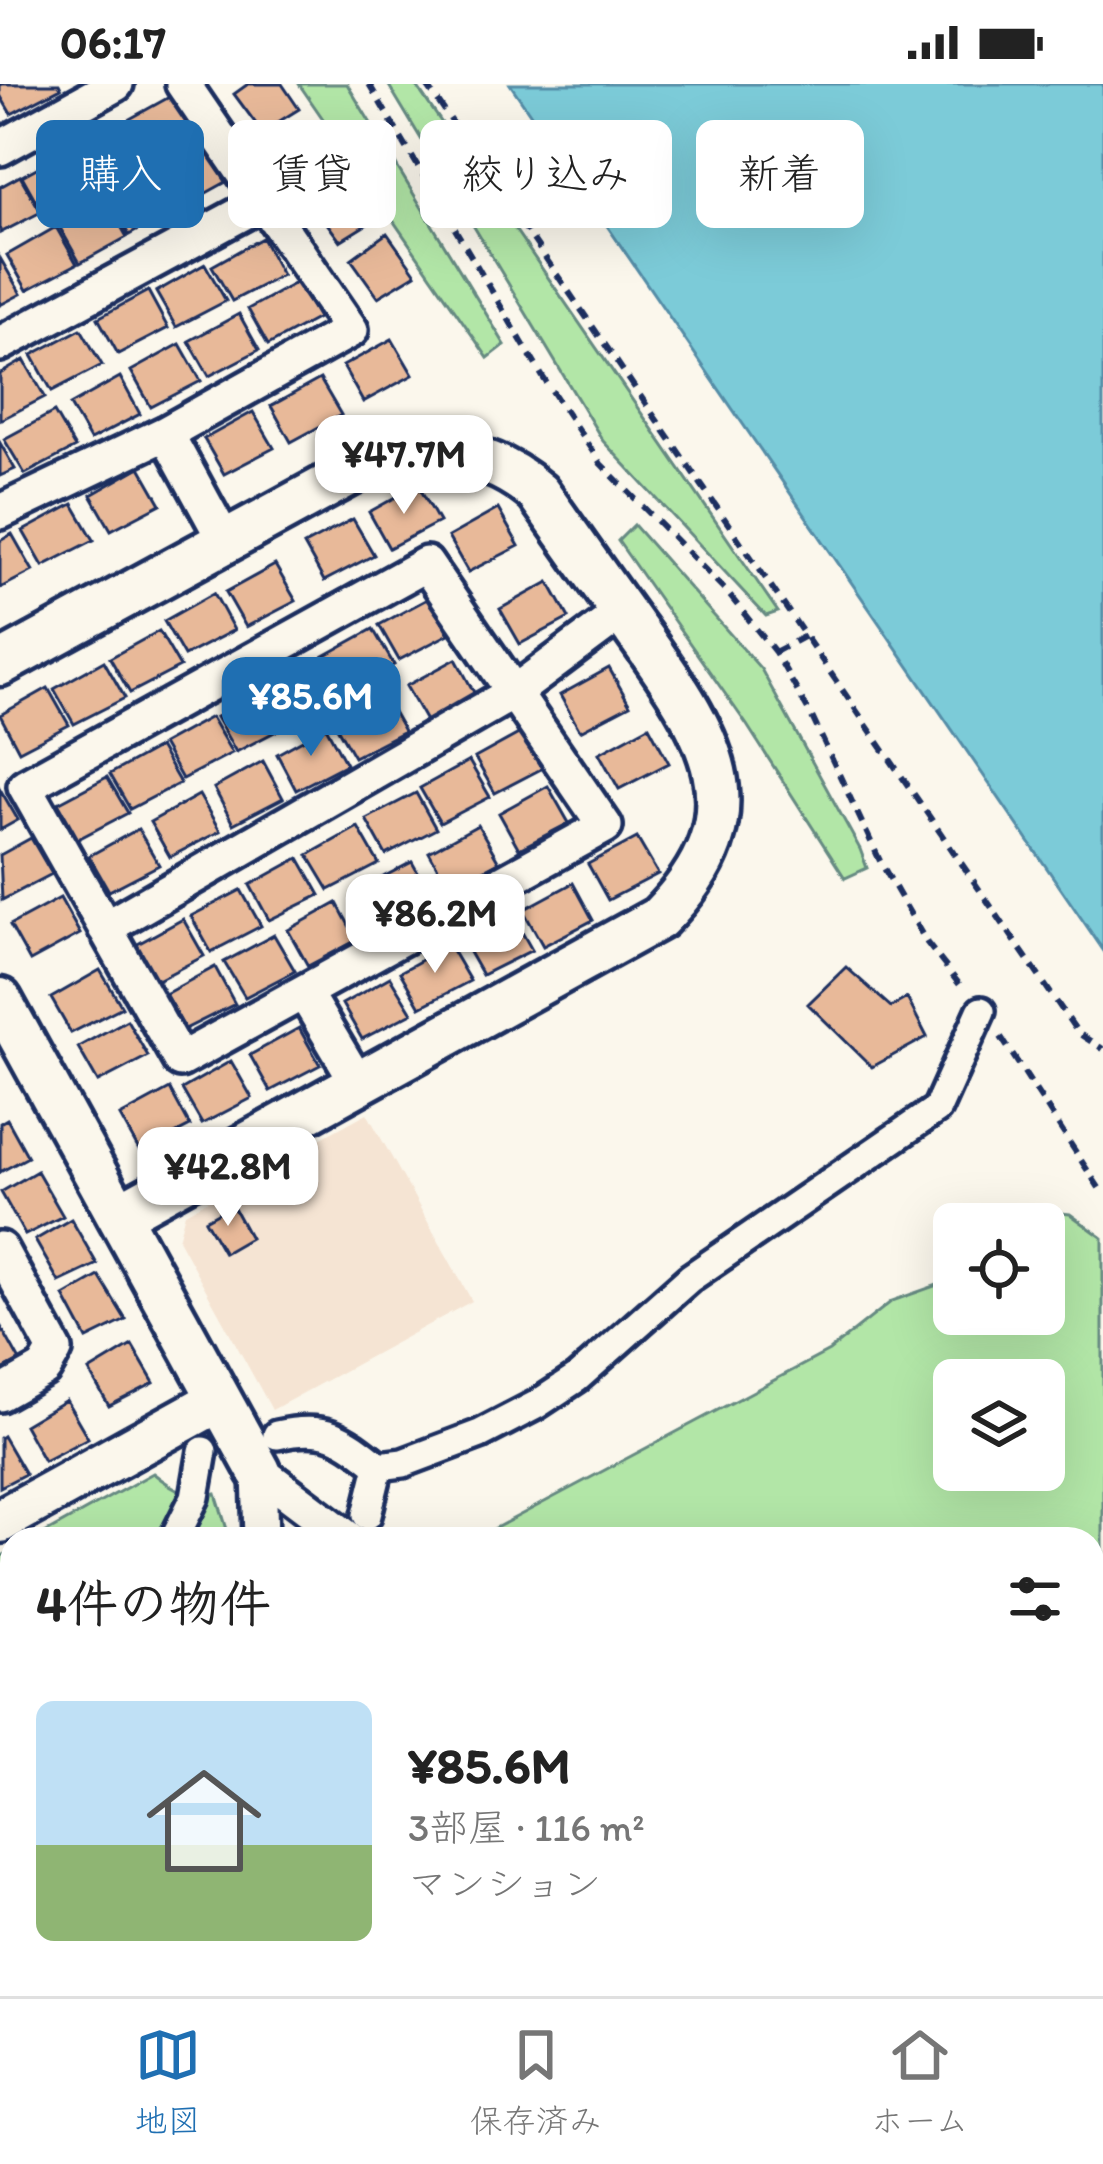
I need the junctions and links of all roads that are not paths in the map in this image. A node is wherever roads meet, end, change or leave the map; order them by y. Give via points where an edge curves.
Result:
1 (116, 84) edge
2 (183, 84) edge
3 (0, 148) edge
4 (228, 150) edge
5 (228, 221) edge
6 (281, 228) edge
7 (0, 344) edge
8 (166, 434) junction
9 (0, 512) edge
10 (226, 543) junction
11 (622, 613) junction
12 (0, 664) edge
13 (516, 692) junction
14 (105, 928) junction
15 (305, 994) junction
16 (0, 1000) edge
17 (981, 1011) road end
18 (359, 1085) junction
19 (119, 1215) junction
20 (0, 1250) edge
21 (0, 1394) edge
22 (220, 1400) junction
23 (203, 1451) dead end
24 (268, 1453) junction
25 (379, 1466) junction
26 (0, 1521) edge
27 (180, 1527) edge
28 (262, 1527) edge
29 (358, 1527) edge

1 - 3 street
2 - 4 street
5 - 7 street
6 - 8 street via 351,330
8 - 9 street
8 - 10 street
10 - 11 street via 368,464 402,454 462,454 538,493
10 - 12 street
11 - 13 street
11 - 18 street via 685,699 713,759 717,812 692,884 646,927
13 - 14 street
13 - 14 street via 426,564 25,786
13 - 15 street via 605,826
14 - 15 street via 180,1060
15 - 18 street
16 - 19 street
17 - 25 street via 937,1109 690,1278 536,1406 480,1435
18 - 19 street
19 - 22 street
20 - 21 street via 55,1350 44,1369
22 - 24 street
22 - 26 street
23 - 27 street
24 - 25 street via 305,1428 342,1436
24 - 28 street
24 - 29 street
25 - 29 street

